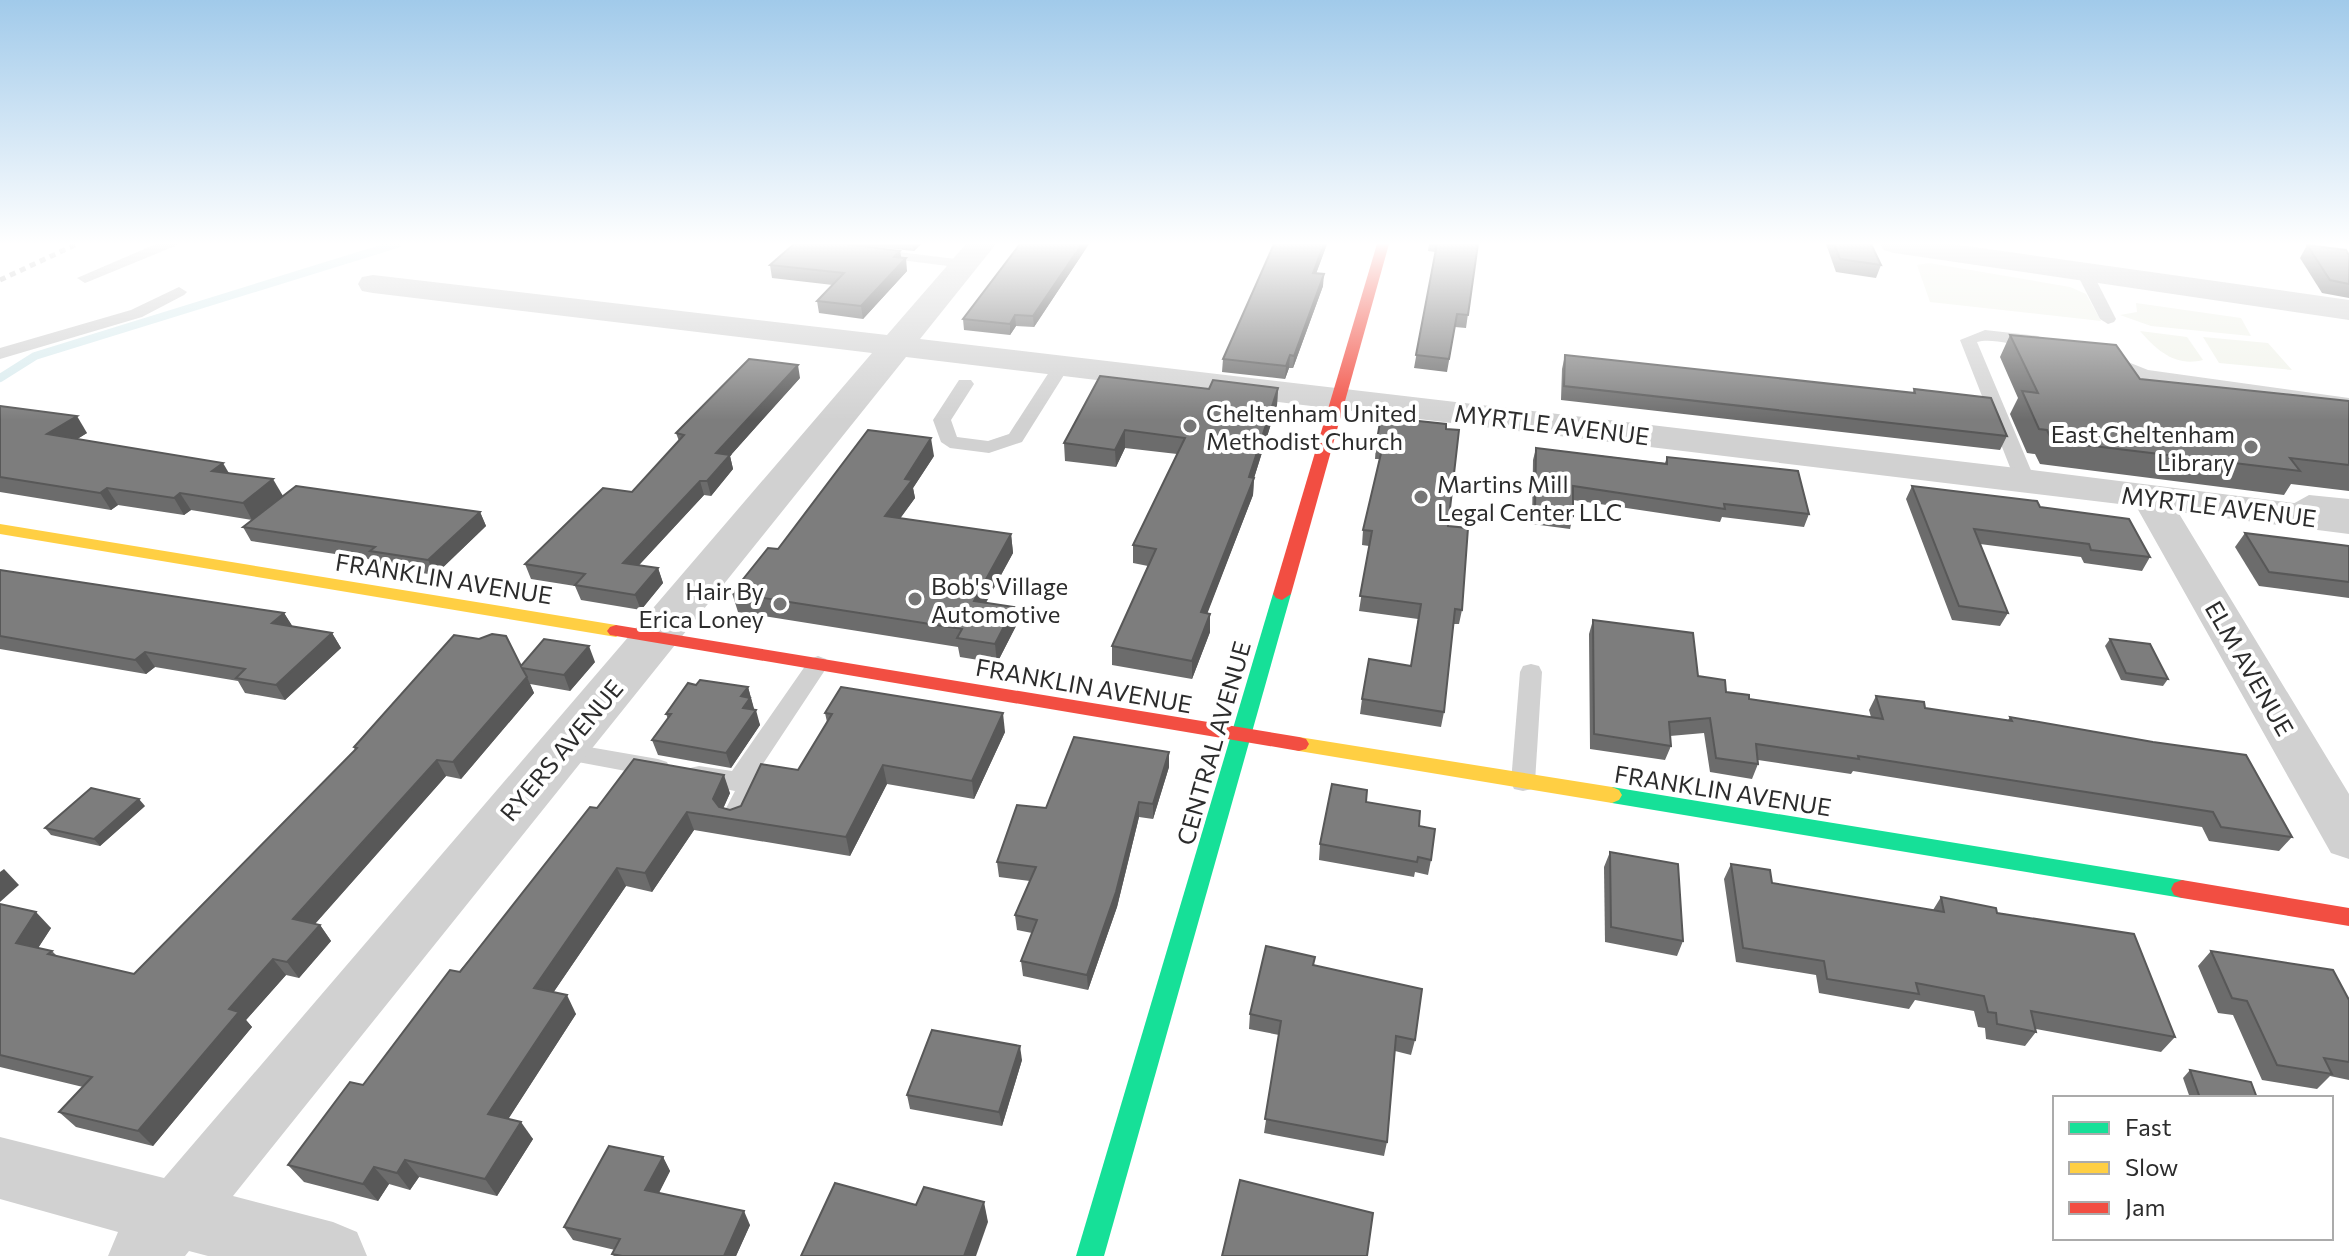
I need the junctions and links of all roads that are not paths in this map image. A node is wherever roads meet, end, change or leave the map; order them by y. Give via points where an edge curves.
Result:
1 (163, 303) edge
2 (523, 303) edge
3 (933, 303) edge
4 (1366, 303) edge
5 (2100, 303) edge
6 (2297, 303) edge
7 (2349, 310) edge
8 (2108, 319) dead end
9 (2063, 343) edge
10 (2094, 346) edge
11 (896, 349) junction
12 (0, 354) edge
13 (1061, 367) junction
14 (965, 384) dead end
15 (1338, 398) junction
16 (2349, 403) edge
17 (2025, 480) junction
18 (2150, 497) junction
19 (2349, 505) edge
20 (2285, 514) junction
21 (2349, 522) edge
22 (0, 529) edge
23 (655, 636) junction
24 (818, 664) junction
25 (1531, 672) dead end
26 (1240, 736) junction
27 (560, 751) junction
28 (738, 782) junction
29 (1523, 782) junction
30 (735, 816) edge
31 (2349, 839) edge
32 (2349, 917) edge
33 (0, 1168) edge
34 (160, 1235) edge
35 (333, 1256) edge
36 (1090, 1256) edge

1 - 12 lane
2 - 11 street, MYRTLE AVENUE
3 - 11 street, RYERS AVENUE
4 - 15 street, CENTRAL AVENUE
5 - 8 lane
6 - 7 street
9 - 17 lane via 1985,335 1968,340
10 - 16 lane via 2110,348 2116,363 2144,375
11 - 13 street, MYRTLE AVENUE
11 - 23 street, RYERS AVENUE
13 - 14 lane via 1016,438 989,447 950,442 942,420
13 - 15 street, MYRTLE AVENUE
15 - 17 street, MYRTLE AVENUE
15 - 26 street, CENTRAL AVENUE
17 - 18 street, MYRTLE AVENUE
18 - 20 street, MYRTLE AVENUE
18 - 31 street, ELM AVENUE
19 - 20 lane via 2309,501
20 - 21 street, MYRTLE AVENUE
22 - 23 street, FRANKLIN AVENUE
23 - 24 street, FRANKLIN AVENUE
23 - 27 street, RYERS AVENUE
24 - 26 street, FRANKLIN AVENUE
24 - 28 lane
25 - 29 lane
26 - 29 street, FRANKLIN AVENUE
26 - 36 street, CENTRAL AVENUE
27 - 28 lane
27 - 34 street, RYERS AVENUE
28 - 30 lane via 751,784
29 - 32 street, FRANKLIN AVENUE
33 - 34 street
34 - 35 street

